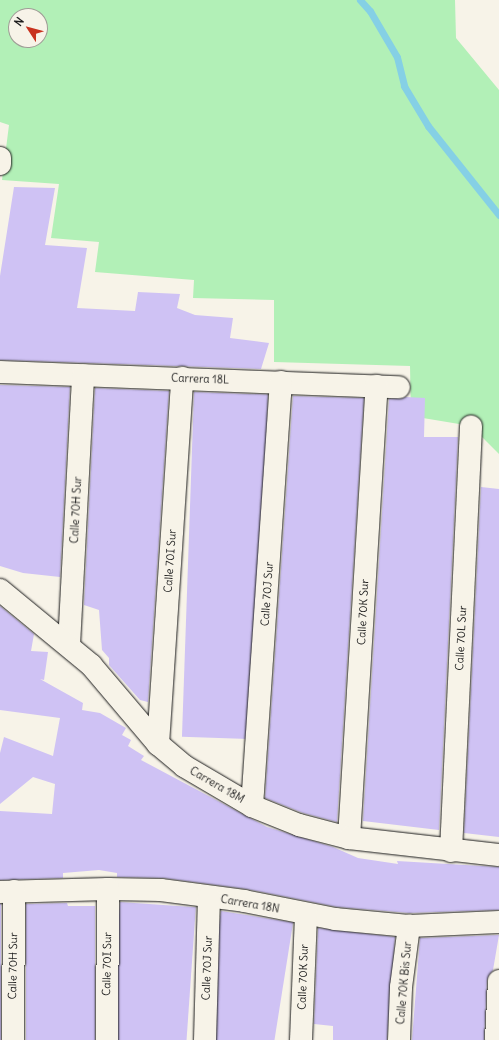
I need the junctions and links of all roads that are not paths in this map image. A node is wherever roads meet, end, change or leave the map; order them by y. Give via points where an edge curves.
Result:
1 (0, 158) edge
2 (0, 164) edge
3 (0, 372) edge
4 (83, 375) junction
5 (182, 378) junction
6 (281, 382) junction
7 (377, 386) junction
8 (399, 387) dead end
9 (471, 426) dead end
10 (0, 590) edge
11 (69, 644) junction
12 (158, 744) junction
13 (252, 806) junction
14 (349, 838) junction
15 (451, 851) junction
16 (499, 855) edge
17 (108, 889) junction
18 (7, 892) edge
19 (210, 896) junction
20 (306, 914) junction
21 (499, 922) edge
22 (409, 926) junction
23 (499, 981) edge
24 (13, 1040) edge
25 (107, 1040) edge
26 (205, 1040) edge
27 (301, 1040) edge
28 (399, 1040) edge
29 (496, 1040) edge

1 - 2 street
3 - 4 street, Carrera 18L
4 - 5 street, Carrera 18L
4 - 11 street, Calle 70H Sur
5 - 6 street, Carrera 18L
5 - 12 street, Calle 70I Sur
6 - 7 street, Carrera 18L
6 - 13 street, Calle 70J Sur
7 - 8 street, Carrera 18L
7 - 14 street, Calle 70K Sur
9 - 15 street, Calle 70L Sur
10 - 11 street, Carrera 18M
11 - 12 street, Carrera 18M via 114,690
12 - 13 street, Carrera 18M via 184,766
13 - 14 street, Carrera 18M via 300,825
14 - 15 street, Carrera 18M
15 - 16 street, Carrera 18M
17 - 18 street, Carrera 18N
17 - 19 street, Carrera 18N
17 - 25 street, Calle 70I Sur
18 - 24 street, Calle 70H Sur
19 - 20 street, Carrera 18N
19 - 26 street, Calle 70J Sur
20 - 22 street, Carrera 18N
20 - 27 street, Calle 70K Sur
21 - 22 street, Carrera 18N
22 - 28 street, Calle 70K Bis Sur via 401,987
23 - 29 street

